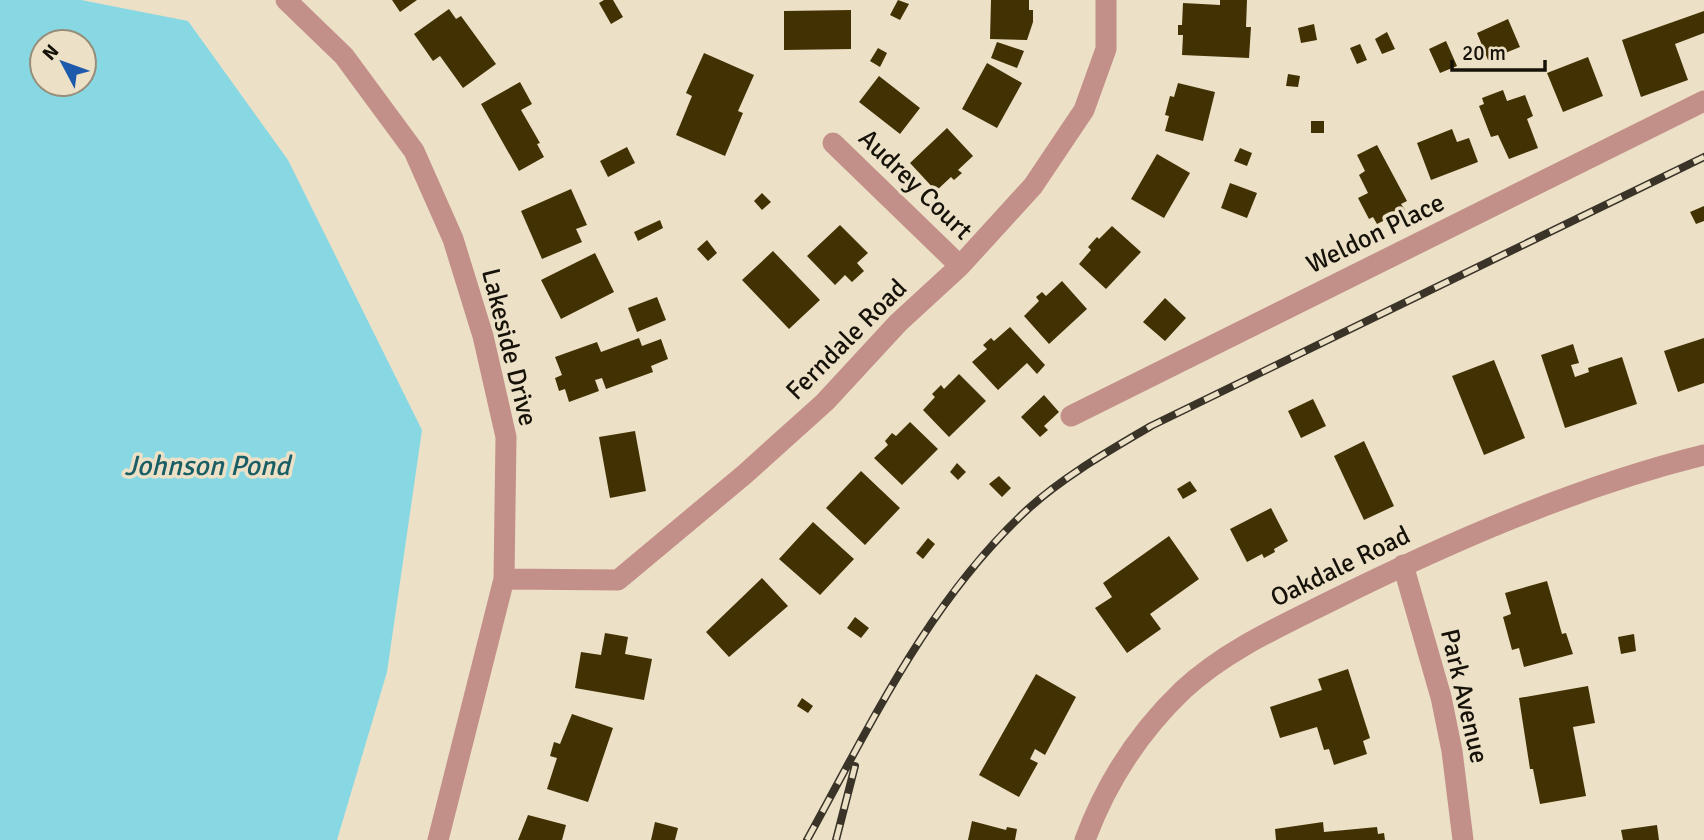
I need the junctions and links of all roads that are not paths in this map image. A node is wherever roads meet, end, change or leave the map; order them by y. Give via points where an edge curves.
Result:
1 (286, 0) edge
2 (1106, 0) edge
3 (1704, 101) edge
4 (833, 143) dead end
5 (960, 265) junction
6 (1071, 416) dead end
7 (1704, 455) edge
8 (1403, 565) junction
9 (504, 579) junction
10 (438, 840) edge
11 (1085, 840) edge
12 (1463, 840) edge

1 - 9 street, Lakeside Drive via 344,56 414,151 453,239 483,337 506,437
2 - 5 street, Ferndale Road via 1106,49 1084,110 1033,186
3 - 6 street, Weldon Place
4 - 5 street, Audrey Court
5 - 9 street, Ferndale Road via 825,402 618,580
7 - 8 street, Oakdale Road via 1655,467 1526,514
8 - 11 street, Oakdale Road via 1222,659 1184,690 1152,723 1117,771
8 - 12 street, Park Avenue via 1441,697
9 - 10 street, Lakeside Drive

